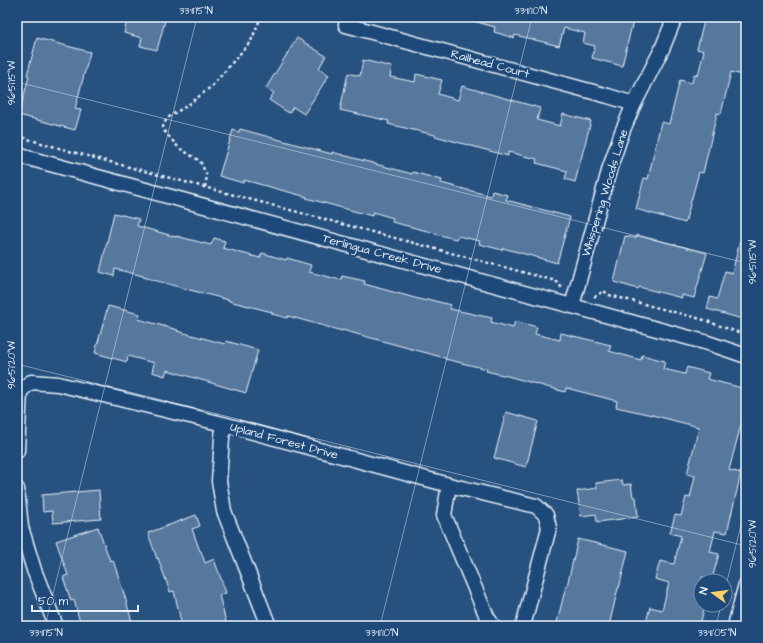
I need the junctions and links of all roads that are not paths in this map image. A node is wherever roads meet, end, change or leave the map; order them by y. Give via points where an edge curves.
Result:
1 (675, 17) edge
2 (346, 25) dead end
3 (634, 104) junction
4 (17, 154) edge
5 (572, 306) junction
6 (746, 356) edge
7 (223, 424) junction
8 (17, 451) edge
9 (449, 485) junction
10 (17, 489) edge
11 (746, 584) edge
12 (56, 626) edge
13 (269, 626) edge
14 (493, 626) edge
15 (523, 626) edge
16 (735, 626) edge

1 - 3 street, Whispering Woods Lane
2 - 3 street, Railhead Court
3 - 5 street, Whispering Woods Lane via 610,167
4 - 5 street, Terlingua Creek Drive
5 - 6 street, Terlingua Creek Drive
7 - 8 street, Upland Forest Drive via 58,384 31,382 20,391
7 - 9 street, Upland Forest Drive
7 - 13 street via 219,481 224,511
9 - 14 street via 444,515
9 - 15 street, Upland Forest Drive via 536,506 546,515 549,528
10 - 12 street via 22,527 34,570
11 - 16 street

